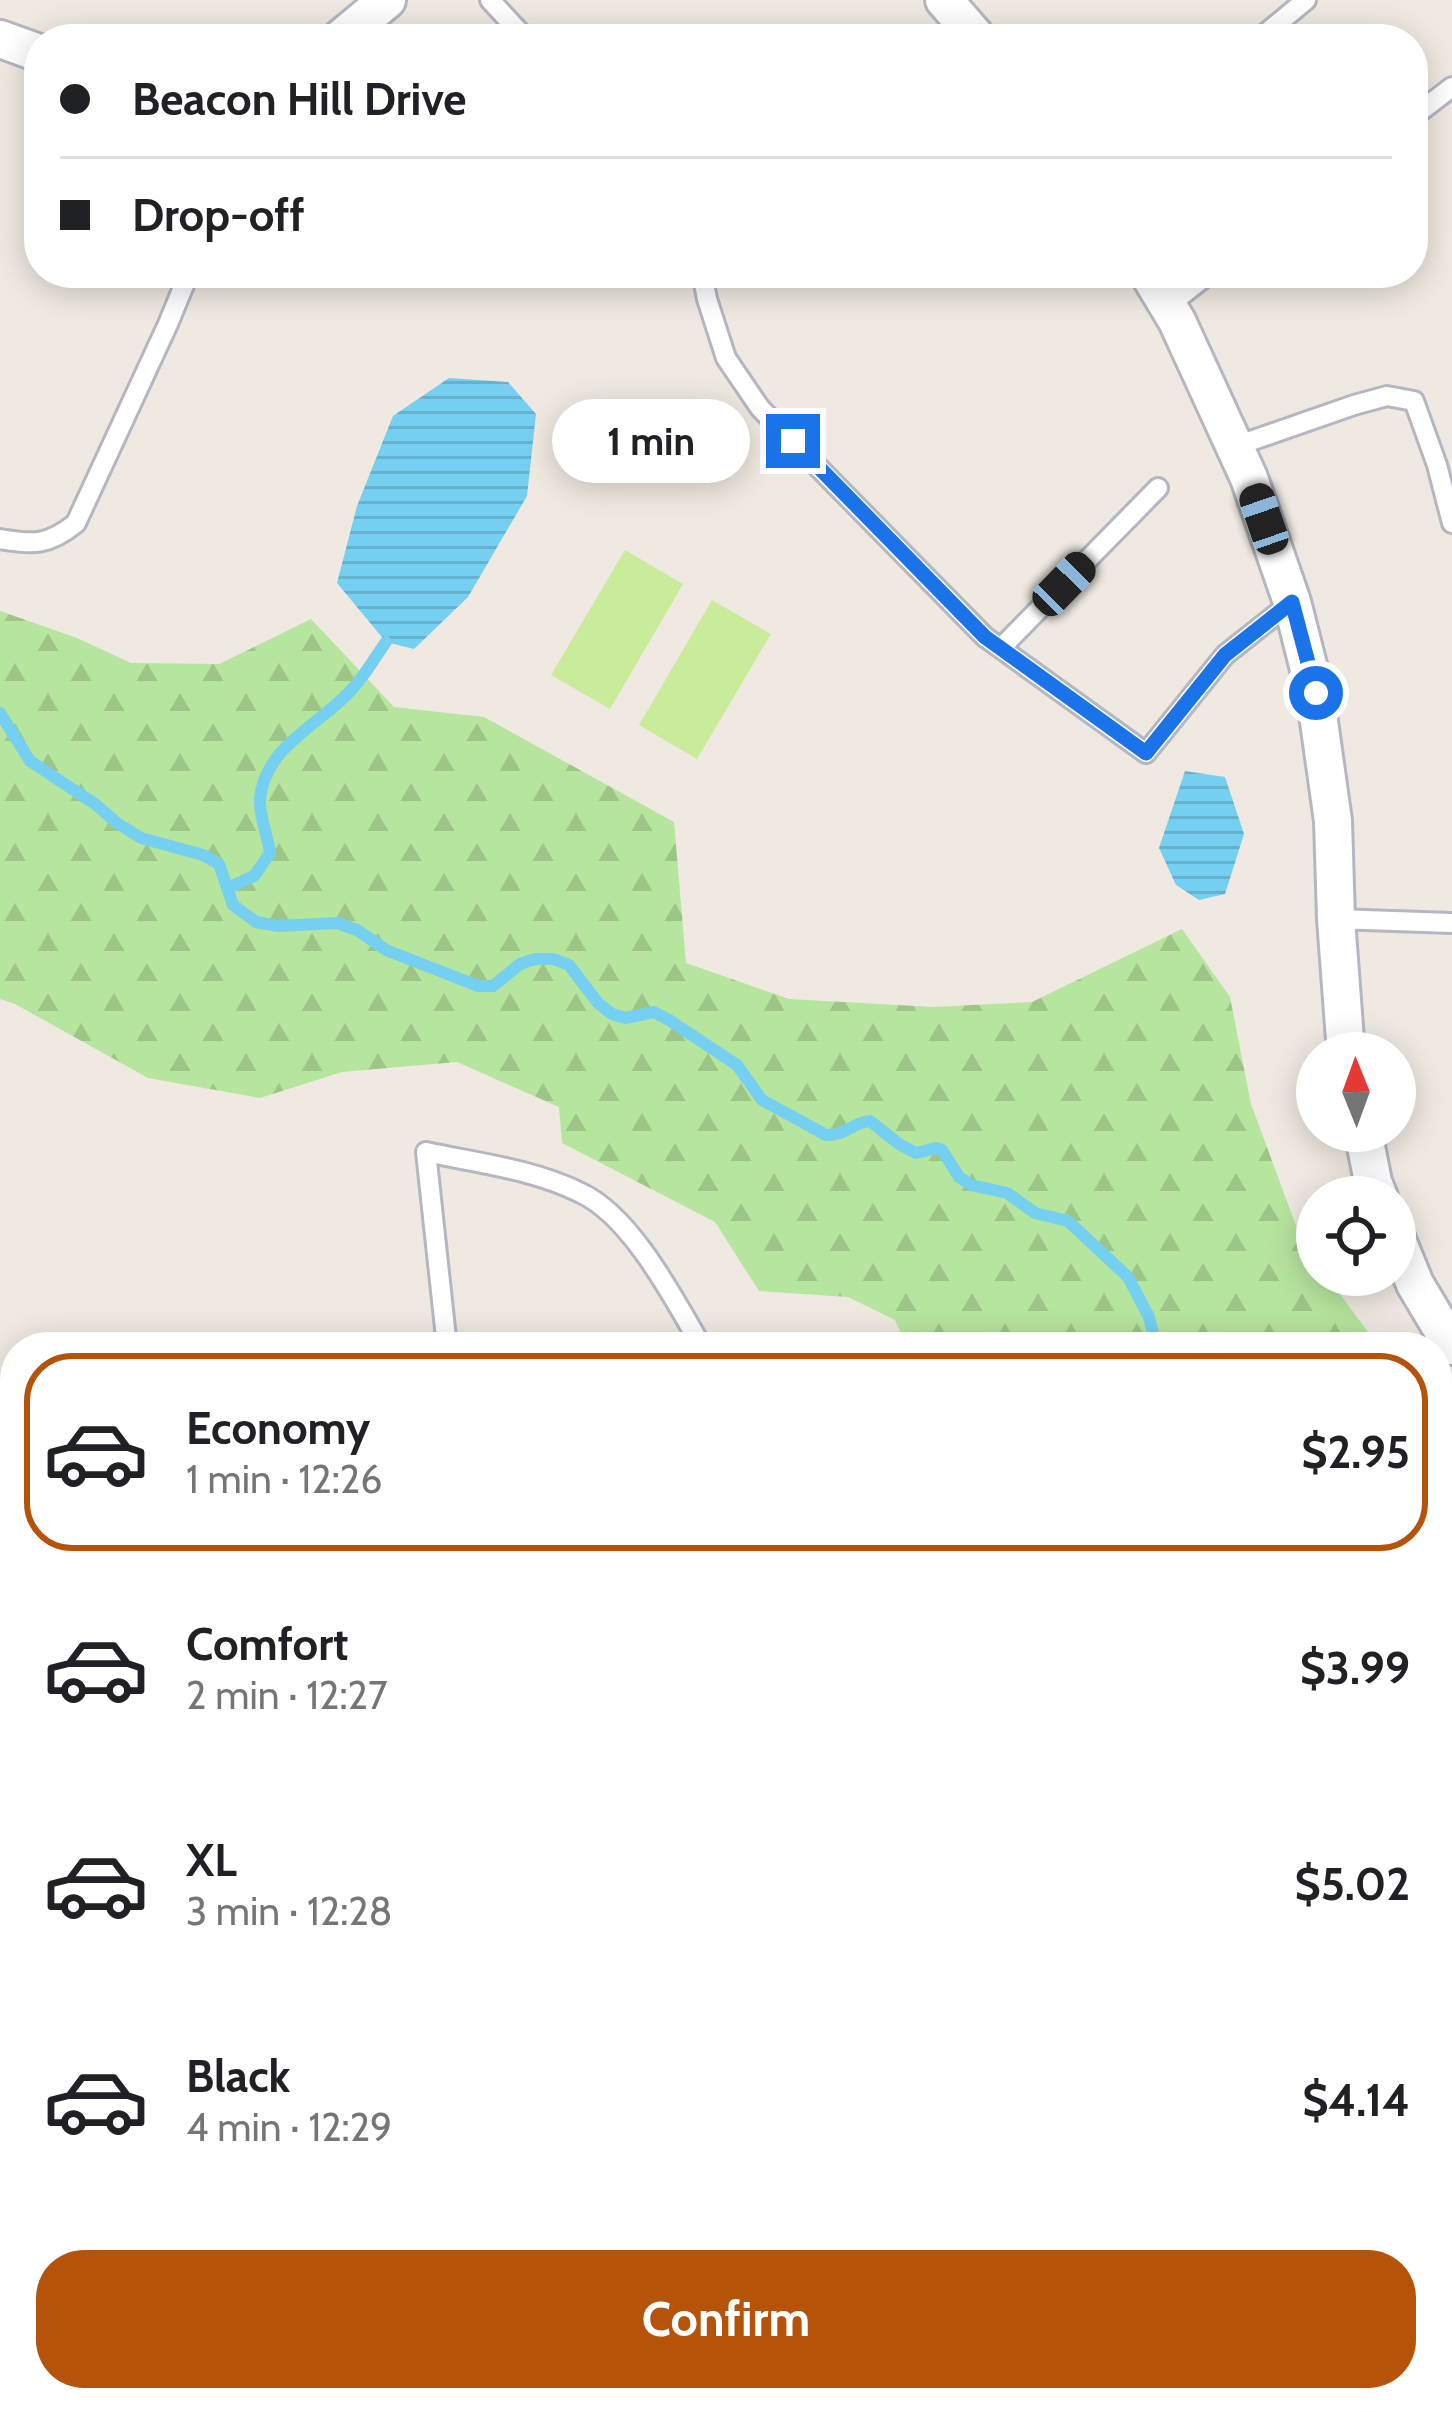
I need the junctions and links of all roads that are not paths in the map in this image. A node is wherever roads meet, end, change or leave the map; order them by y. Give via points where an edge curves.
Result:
1 (387, 0) edge
2 (490, 0) edge
3 (944, 0) edge
4 (1306, 0) edge
5 (358, 24) edge
6 (512, 24) edge
7 (964, 24) edge
8 (1276, 24) edge
9 (1452, 87) edge
10 (1428, 105) edge
11 (182, 288) edge
12 (705, 288) edge
13 (1157, 288) edge
14 (1191, 288) edge
15 (1168, 306) junction
16 (1236, 446) junction
17 (1158, 488) dead end
18 (1452, 523) edge
19 (0, 539) edge
20 (1292, 602) junction
21 (1001, 648) junction
22 (1336, 919) junction
23 (1452, 923) edge
24 (1344, 1032) edge
25 (1416, 1286) edge
26 (445, 1332) edge
27 (693, 1332) edge
28 (1444, 1332) edge

1 - 5 street
2 - 6 lane
3 - 7 street
4 - 8 lane
9 - 10 lane
11 - 19 lane via 76,523 55,540
12 - 21 lane via 727,358 760,408
13 - 15 street
14 - 15 lane
15 - 16 street
16 - 18 lane via 1370,400 1414,401
16 - 20 street
17 - 21 lane
20 - 21 lane via 1225,655 1146,753
20 - 22 street via 1316,693
22 - 23 lane
22 - 24 street
25 - 28 street
26 - 27 lane via 426,1152 586,1194 650,1260

